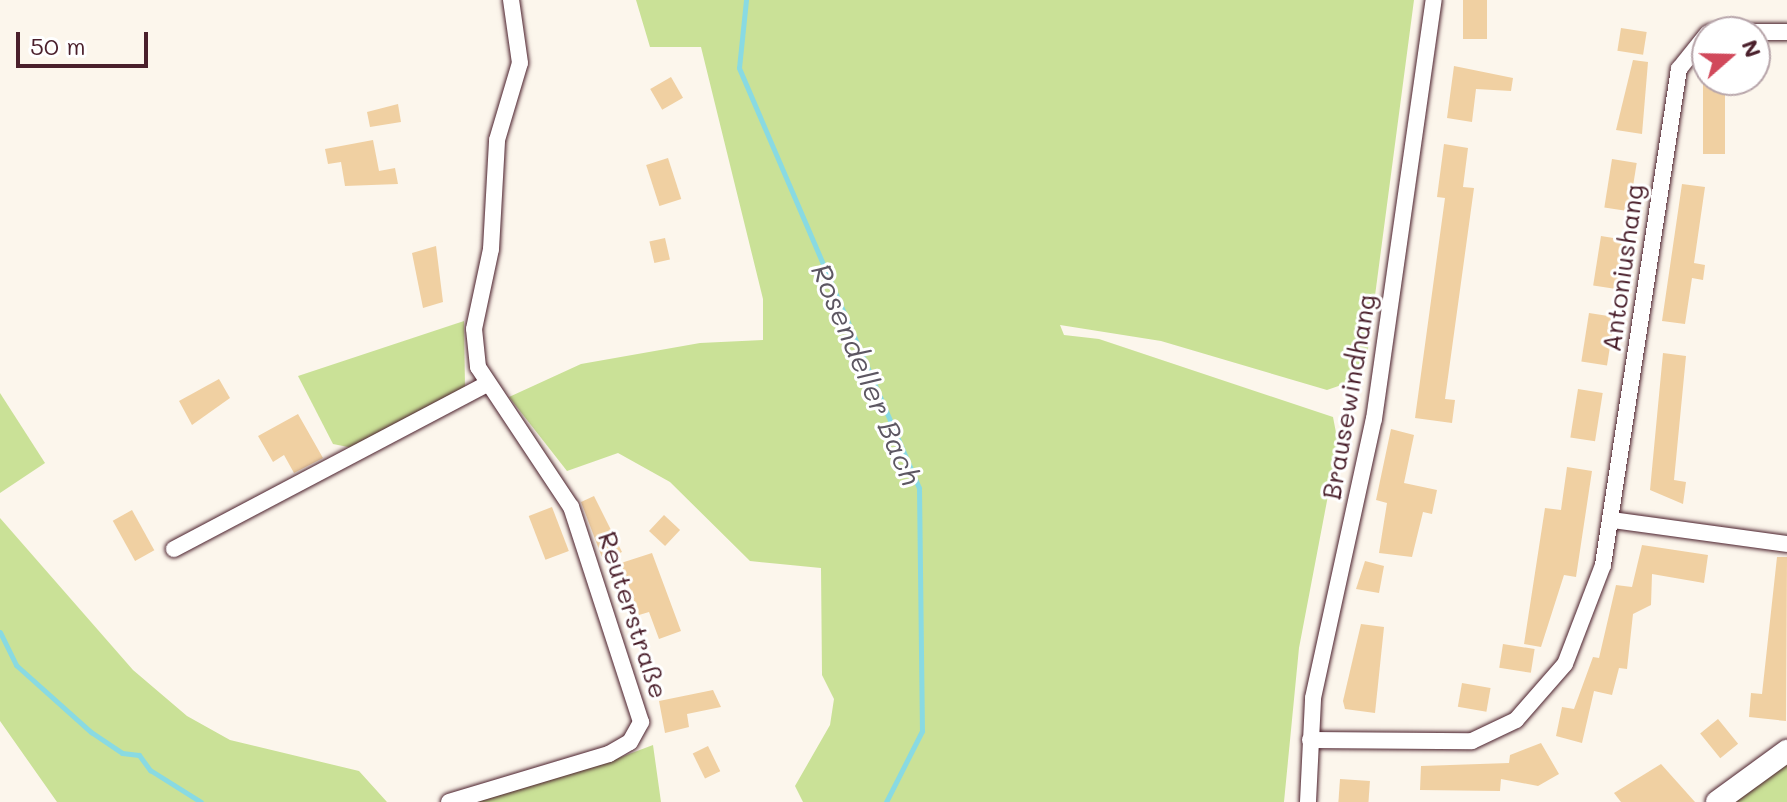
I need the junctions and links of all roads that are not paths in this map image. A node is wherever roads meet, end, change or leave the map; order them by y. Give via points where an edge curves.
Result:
1 (511, 0) edge
2 (1434, 0) edge
3 (1691, 55) edge
4 (485, 385) junction
5 (1612, 520) junction
6 (1787, 544) edge
7 (174, 549) dead end
8 (1310, 740) junction
9 (1787, 751) edge
10 (449, 802) edge
11 (1308, 802) edge
12 (1717, 802) edge

1 - 4 street, Reuterstraße via 520,63 497,140 491,249 474,329
2 - 8 street, Brausewindhang via 1374,419 1321,654
3 - 5 street, Antoniushang via 1679,69
4 - 7 street
4 - 10 street, Reuterstraße via 571,507 641,722 630,742 609,754
5 - 6 street
5 - 8 street, Antoniushang via 1575,643 1546,693 1516,720 1472,741
8 - 11 street, Brausewindhang
9 - 12 street

